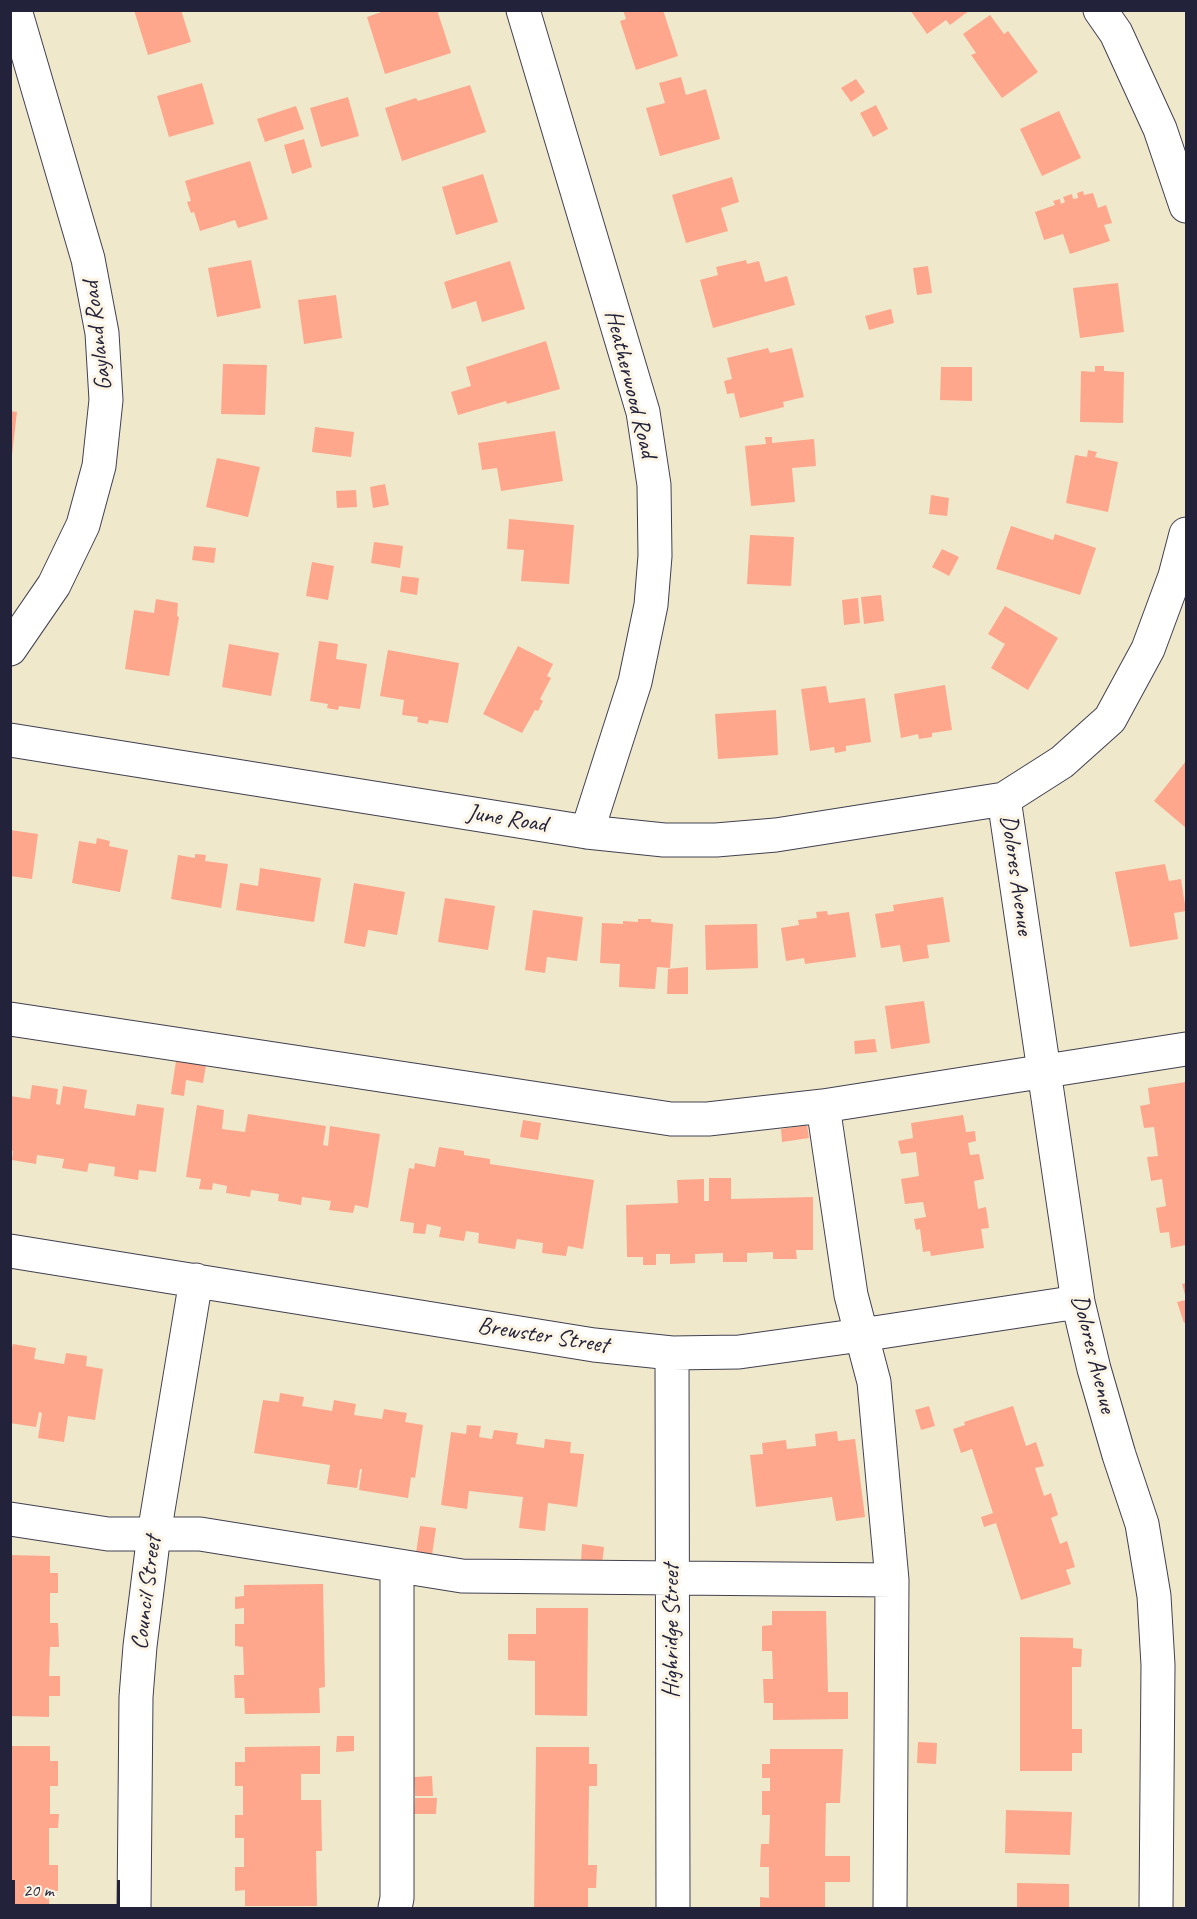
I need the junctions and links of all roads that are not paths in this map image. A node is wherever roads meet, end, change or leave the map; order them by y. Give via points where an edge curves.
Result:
1 (15, 10) edge
2 (523, 10) edge
3 (1101, 10) edge
4 (1186, 206) edge
5 (1186, 534) edge
6 (10, 649) edge
7 (10, 740) edge
8 (1005, 799) junction
9 (587, 832) junction
10 (10, 1019) edge
11 (1186, 1048) edge
12 (1045, 1072) junction
13 (823, 1106) junction
14 (10, 1251) edge
15 (196, 1280) junction
16 (1078, 1302) junction
17 (861, 1335) junction
18 (672, 1353) junction
19 (10, 1519) edge
20 (154, 1534) junction
21 (397, 1567) junction
22 (672, 1579) junction
23 (892, 1580) junction
24 (134, 1908) edge
25 (395, 1908) edge
26 (673, 1908) edge
27 (890, 1908) edge
28 (1156, 1908) edge

1 - 6 street, Gayland Road via 88,259 102,333 106,400 99,466 83,525 54,585
2 - 9 street, Heatherwood Road via 643,412 654,485 651,605 635,682
3 - 4 street via 1116,33 1160,129
5 - 8 street via 1148,649 1110,719 1062,762
7 - 9 street, June Road
8 - 9 street, June Road via 776,835 716,840 664,840
8 - 12 street, Dolores Avenue
10 - 13 street via 671,1119 708,1119
11 - 12 street
12 - 13 street
12 - 16 street, Dolores Avenue
13 - 17 street
14 - 15 street, Brewster Street
15 - 18 street, Brewster Street via 594,1346
15 - 20 street, Council Street
16 - 17 street, Brewster Street
16 - 28 street, Dolores Avenue via 1094,1369 1142,1524 1154,1596 1158,1665
17 - 18 street, Brewster Street via 739,1352
17 - 23 street via 874,1382
18 - 22 street, Highridge Street
19 - 20 street via 108,1534
20 - 21 street via 200,1534
20 - 24 street, Council Street via 136,1697
21 - 22 street via 462,1576
21 - 25 street
22 - 23 street
22 - 26 street, Highridge Street
23 - 27 street

